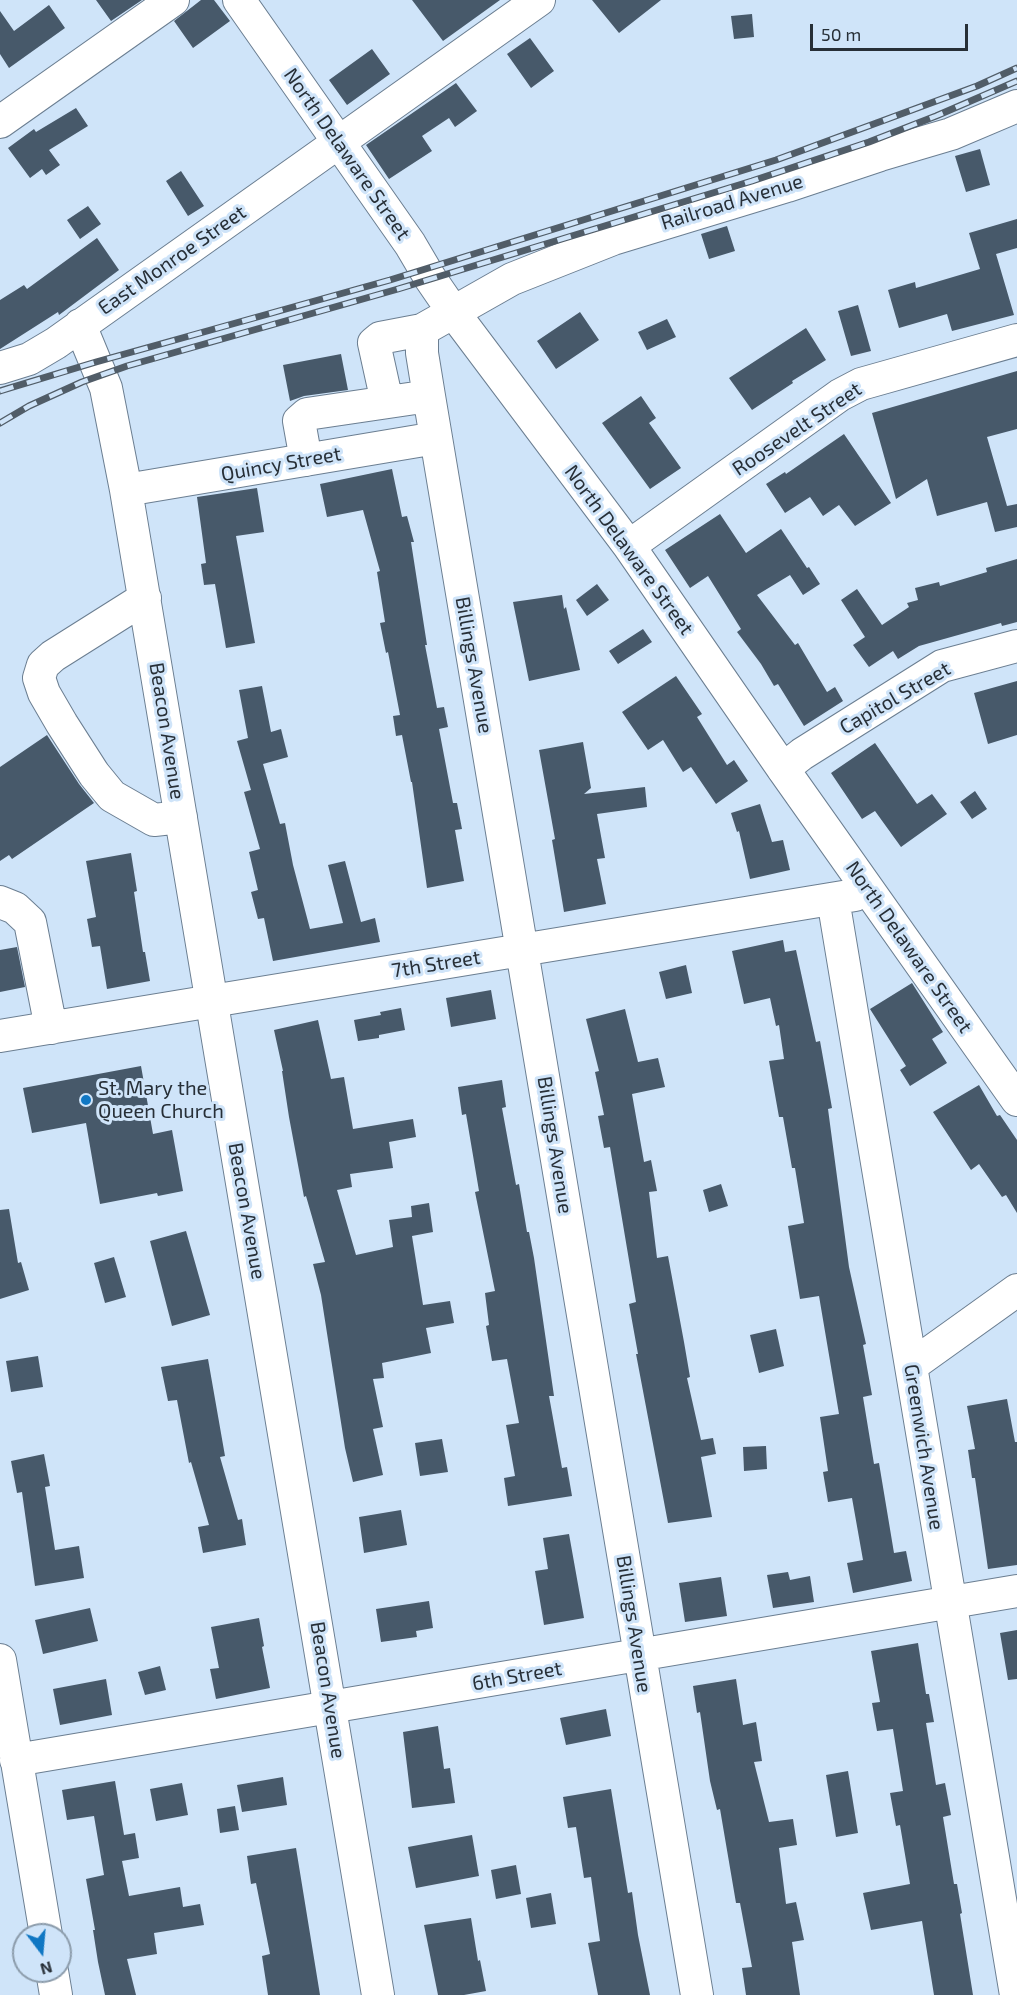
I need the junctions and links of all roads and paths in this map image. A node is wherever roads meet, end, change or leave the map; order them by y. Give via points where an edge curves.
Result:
1 (173, 0) edge
2 (239, 0) edge
3 (538, 0) edge
4 (1017, 106) edge
5 (0, 122) edge
6 (339, 141) junction
7 (454, 313) junction
8 (80, 325) junction
9 (422, 330) junction
10 (1017, 340) edge
11 (0, 368) edge
12 (429, 396) junction
13 (387, 402) junction
14 (436, 438) junction
15 (306, 460) junction
16 (126, 490) junction
17 (629, 546) junction
18 (145, 598) junction
19 (1017, 646) edge
20 (783, 769) junction
21 (181, 817) junction
22 (871, 893) junction
23 (833, 899) junction
24 (0, 902) edge
25 (522, 950) junction
26 (212, 1001) junction
27 (51, 1028) junction
28 (0, 1036) edge
29 (1017, 1100) edge
30 (1017, 1290) edge
31 (911, 1366) junction
32 (1017, 1591) edge
33 (950, 1602) junction
34 (639, 1655) junction
35 (0, 1660) edge
36 (330, 1707) junction
37 (16, 1760) junction
38 (43, 1923) edge
39 (378, 1995) edge
40 (697, 1995) edge
41 (1016, 1995) edge

1 - 5 street
2 - 6 street, North Delaware Street
3 - 6 street, East Monroe Street
4 - 7 street, Railroad Avenue via 951,134 613,238 512,279
6 - 7 street, North Delaware Street
6 - 8 street, East Monroe Street
7 - 9 street
7 - 17 street, North Delaware Street
8 - 11 street, East Monroe Street via 29,359
8 - 16 street, Beacon Avenue via 106,388
9 - 12 street, Billings Avenue
9 - 13 street via 380,338 374,343
10 - 17 street, Roosevelt Street via 861,384 840,395
12 - 13 street
12 - 14 street, Billings Avenue
13 - 15 street via 307,414 299,421
14 - 15 street, Quincy Street
14 - 25 street, Billings Avenue
15 - 16 street, Quincy Street
16 - 18 street, Beacon Avenue
17 - 20 street, North Delaware Street
18 - 21 street, Beacon Avenue
18 - 21 street via 53,656 43,665 39,678 62,724 112,796 154,820
19 - 20 street, Capitol Street via 942,666
20 - 22 street, North Delaware Street
21 - 26 street, Beacon Avenue
22 - 23 street, 7th Street
22 - 29 street, North Delaware Street
23 - 25 street, 7th Street
23 - 31 street, Greenwich Avenue
24 - 27 street via 15,908 30,922
25 - 26 street, 7th Street
25 - 34 street, Billings Avenue
26 - 27 street, 7th Street
26 - 36 street, Beacon Avenue
27 - 28 street, 7th Street
30 - 31 street
31 - 33 street, Greenwich Avenue
32 - 33 street, 6th Street
33 - 34 street, 6th Street
33 - 41 street, Greenwich Avenue
34 - 36 street, 6th Street
34 - 40 street, Billings Avenue
35 - 37 street
36 - 37 street, 6th Street
36 - 39 street, Beacon Avenue
37 - 38 street

